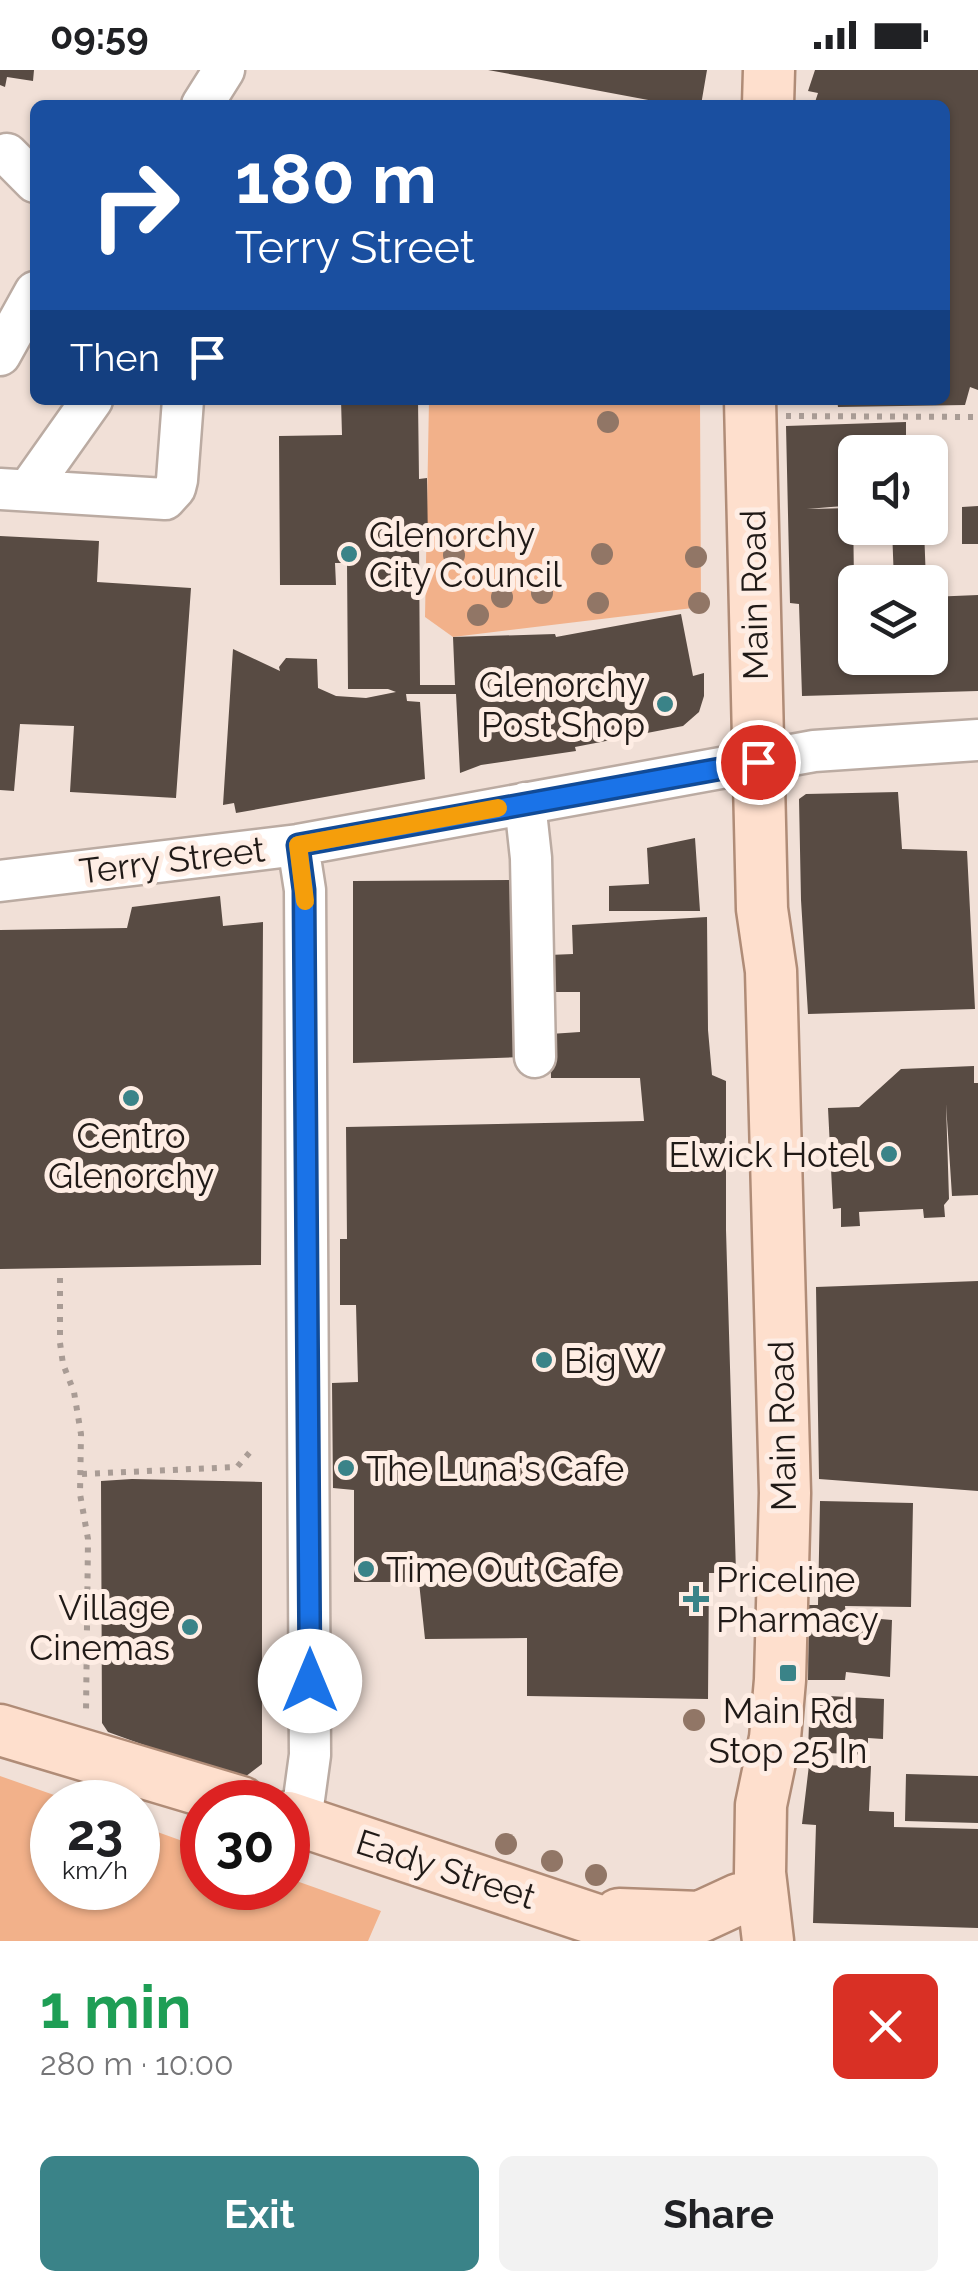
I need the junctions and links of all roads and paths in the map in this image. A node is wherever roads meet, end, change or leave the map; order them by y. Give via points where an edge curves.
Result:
1 (224, 70) edge
2 (747, 70) edge
3 (770, 70) edge
4 (205, 100) edge
5 (746, 100) edge
6 (768, 100) edge
7 (30, 301) edge
8 (30, 328) edge
9 (0, 355) edge
10 (0, 364) edge
11 (88, 405) edge
12 (184, 405) edge
13 (750, 406) edge
14 (978, 417) edge
15 (15, 489) edge
16 (978, 740) edge
17 (758, 762) junction
18 (525, 803) junction
19 (298, 845) junction
20 (0, 882) edge
21 (762, 909) junction
22 (535, 1057) dead end
23 (60, 1278) dead end
24 (252, 1451) dead end
25 (82, 1474) junction
26 (86, 1713) dead end
27 (16, 1736) edge
28 (775, 1738) junction
29 (304, 1780) edge
30 (180, 1784) edge
31 (180, 1810) edge
32 (310, 1835) edge
33 (740, 1920) edge
34 (556, 1924) edge
35 (660, 1941) edge
36 (768, 1941) edge
37 (794, 1941) edge

1 - 4 street
2 - 5 main road
3 - 6 main road
7 - 9 street
8 - 10 street
11 - 15 street
12 - 15 street via 175,488 166,499
13 - 14 path via 782,416
13 - 17 main road, Main Road
16 - 17 street, Terry Street via 814,751
17 - 18 street, Terry Street
17 - 21 main road, Main Road
18 - 19 street, Terry Street
18 - 22 street
19 - 20 street, Terry Street
19 - 29 street via 304,890 310,1587 310,1755
21 - 28 main road, Main Road via 771,971 784,1454
21 - 33 main road, Main Road via 752,952 752,1134 762,1492
23 - 25 path via 60,1343 74,1392
24 - 25 path via 237,1467
25 - 26 path
27 - 30 main road
27 - 31 main road
28 - 36 main road, Main Road via 761,1805
28 - 37 main road via 774,1866
32 - 34 main road, Eady Street
33 - 34 main road via 709,1914
34 - 35 main road, Eady Street

